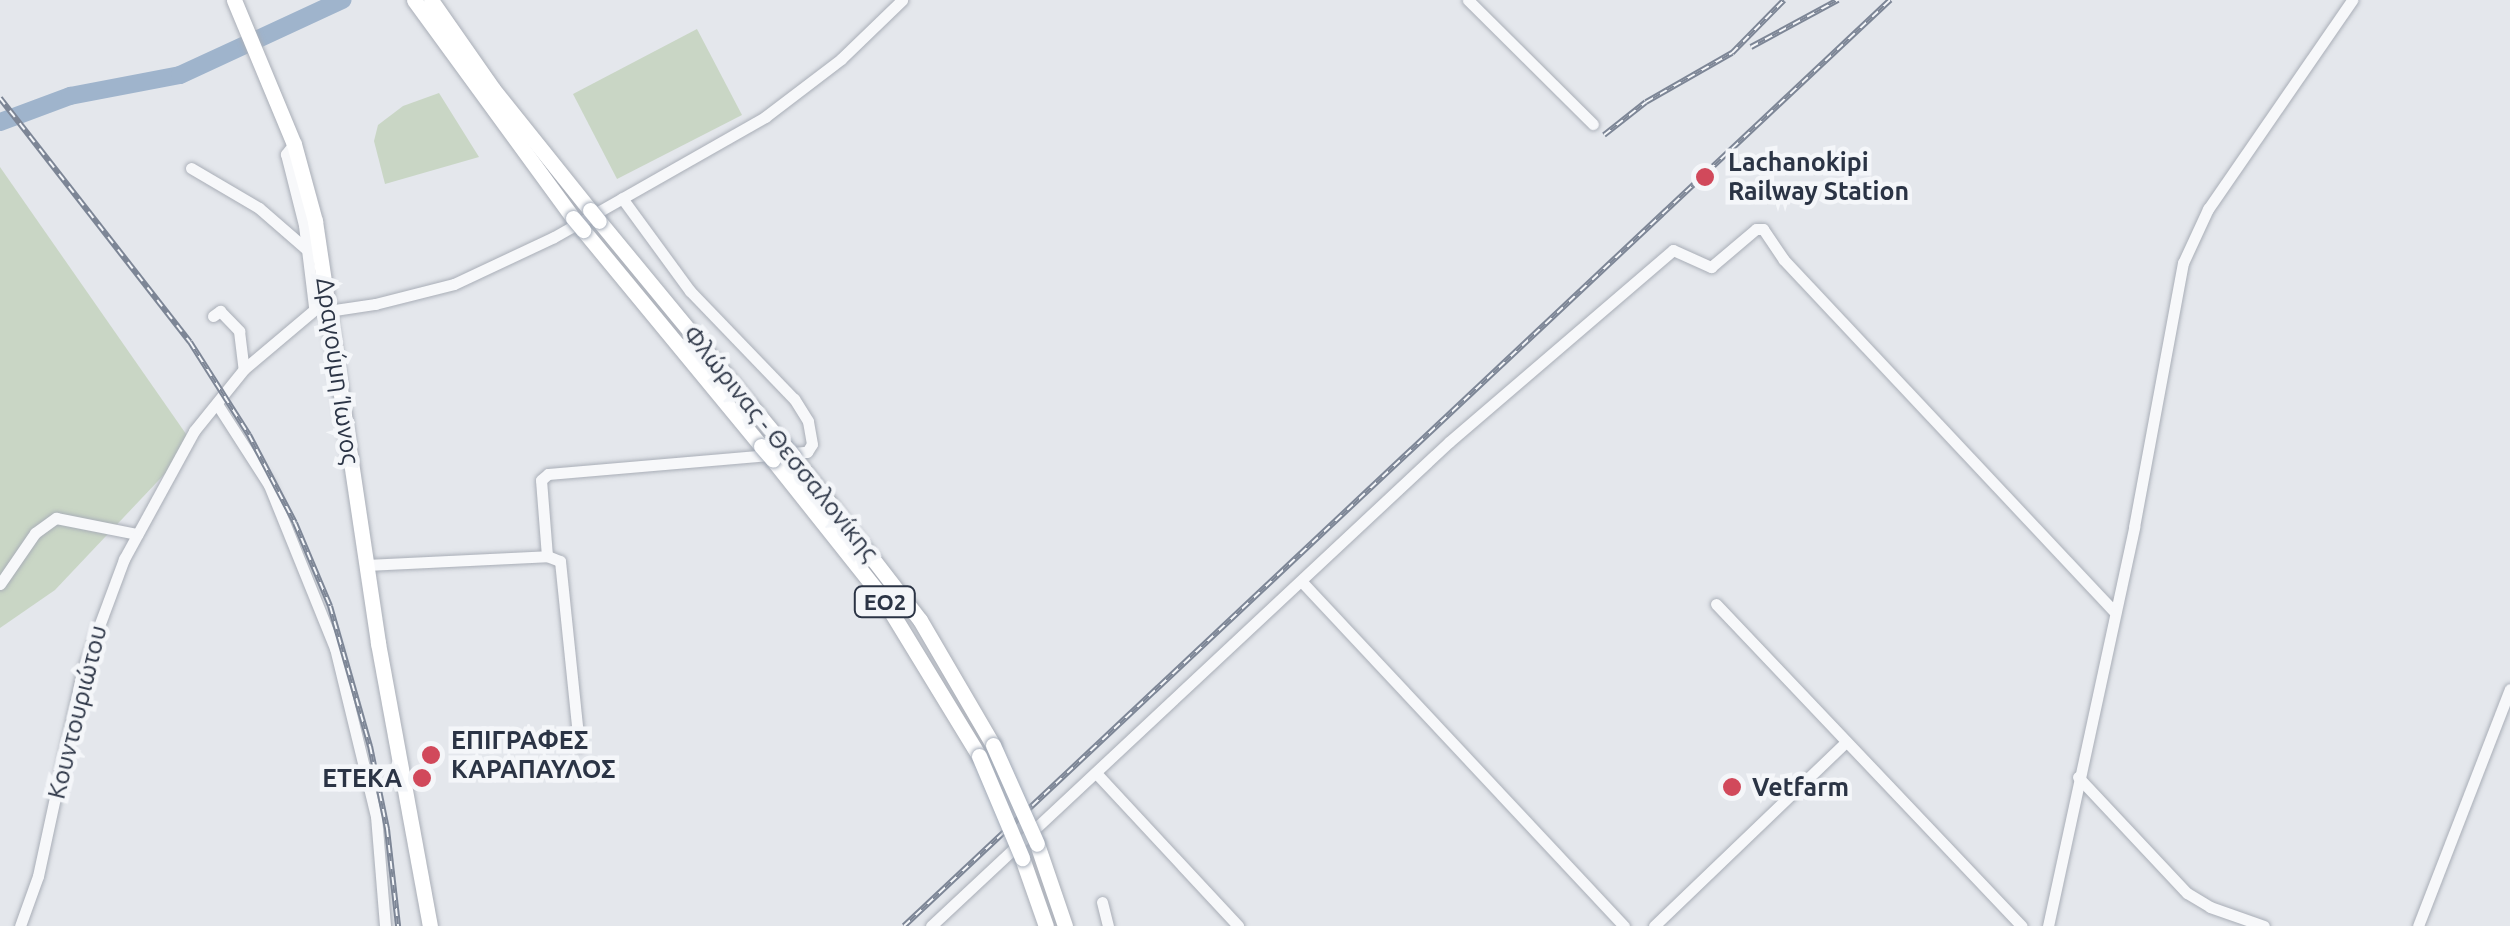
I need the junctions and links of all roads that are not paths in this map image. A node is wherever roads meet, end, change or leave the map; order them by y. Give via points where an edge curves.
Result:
1 (234, 0) edge
2 (414, 0) edge
3 (431, 0) edge
4 (902, 0) edge
5 (1468, 0) edge
6 (2352, 0) edge
7 (467, 66) junction
8 (1593, 124) dead end
9 (294, 144) junction
10 (191, 168) dead end
11 (622, 198) junction
12 (307, 251) junction
13 (323, 306) junction
14 (212, 316) dead end
15 (244, 369) junction
16 (217, 404) junction
17 (136, 534) junction
18 (547, 556) junction
19 (366, 565) junction
20 (1303, 583) junction
21 (0, 584) edge
22 (1716, 604) dead end
23 (2115, 612) junction
24 (2510, 689) edge
25 (1846, 742) junction
26 (579, 746) dead end
27 (1096, 773) junction
28 (2078, 777) junction
29 (1102, 902) dead end
30 (20, 926) edge
31 (385, 926) edge
32 (430, 926) edge
33 (931, 926) edge
34 (1046, 926) edge
35 (1065, 926) edge
36 (1108, 926) edge
37 (1238, 926) edge
38 (1624, 926) edge
39 (1654, 926) edge
40 (2022, 926) edge
41 (2048, 926) edge
42 (2264, 926) edge
43 (2418, 926) edge

1 - 9 main road, Δραγούμη Ίωνος
2 - 7 main road, Φλώρινας - Θεσσαλονίκης / ΕΟ2
3 - 7 main road, Φλώρινας - Θεσσαλονίκης / ΕΟ2
4 - 11 street via 765,117
5 - 8 street
6 - 23 street via 2190,240
7 - 34 main road, Φλώρινας - Θεσσαλονίκης / ΕΟ2, bridge via 578,224 882,598 979,756
7 - 35 main road, Φλώρινας - Θεσσαλονίκης / ΕΟ2, bridge via 794,457 913,611 993,744 1038,844
9 - 12 street via 286,154
9 - 13 main road, Δραγούμη Ίωνος via 312,206
10 - 12 street via 259,208
11 - 13 street via 514,259 454,284 375,304
11 - 18 street via 690,291 794,398 812,444 808,452 548,474 541,480
12 - 13 street
13 - 15 street, Κουντουριώτου
13 - 19 main road, Δραγούμη Ίωνος
14 - 15 street via 220,312 238,332
15 - 16 street, Κουντουριώτου
16 - 17 street, Κουντουριώτου via 175,460
16 - 31 street via 288,525 335,648 376,816
17 - 21 street via 56,518 35,533
17 - 30 street, Κουντουριώτου via 82,672 38,876
18 - 19 street
18 - 26 street via 561,566
19 - 32 main road, Δραγούμη Ίωνος
20 - 23 street via 1449,442 1673,250 1711,267 1760,227
20 - 27 street
20 - 38 street
22 - 25 street
23 - 28 street
24 - 43 street
25 - 39 street
25 - 40 street
27 - 33 street
27 - 37 street
28 - 41 street
28 - 42 street via 2187,893
29 - 36 street

